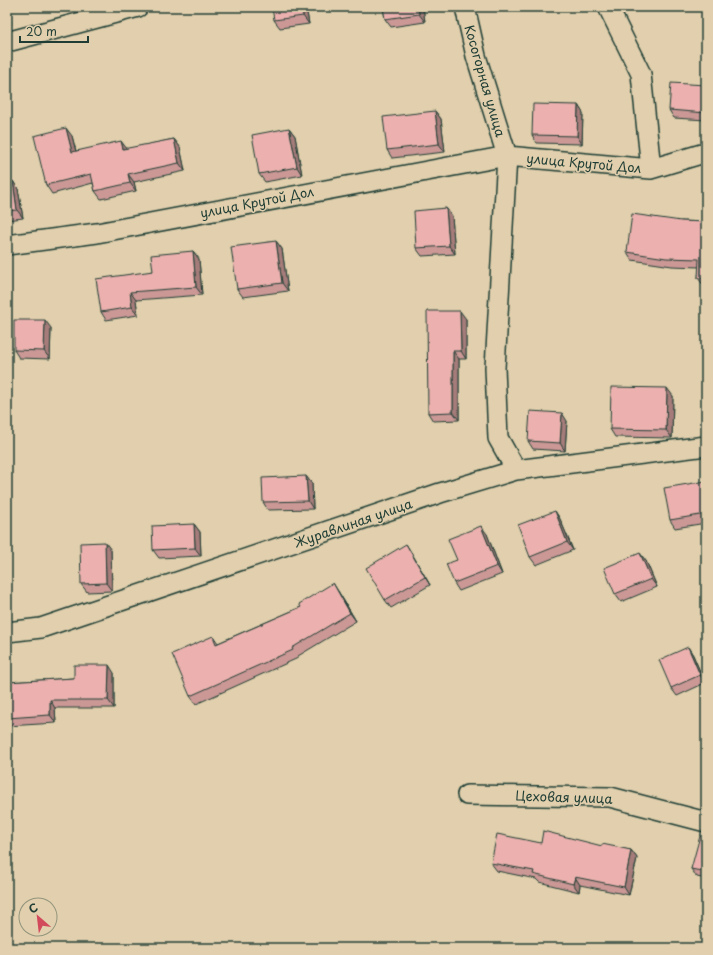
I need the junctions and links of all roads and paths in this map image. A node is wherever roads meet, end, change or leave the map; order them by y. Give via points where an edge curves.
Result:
1 (138, 7) edge
2 (464, 7) edge
3 (608, 7) edge
4 (7, 42) edge
5 (706, 154) edge
6 (507, 156) junction
7 (651, 169) junction
8 (7, 245) edge
9 (706, 446) edge
10 (516, 470) junction
11 (7, 632) edge
12 (467, 795) dead end
13 (706, 822) edge

1 - 4 street
2 - 6 street, Косогорная улица via 476,56
3 - 7 street via 641,74
5 - 7 street, улица Крутой Дол
6 - 7 street, улица Крутой Дол
6 - 8 street, улица Крутой Дол via 97,233
6 - 10 street, улица Крутой Дол via 495,368 498,438
9 - 10 street, Журавлиная улица
10 - 11 street, Журавлиная улица via 41,628
12 - 13 street, Цеховая улица via 610,797

